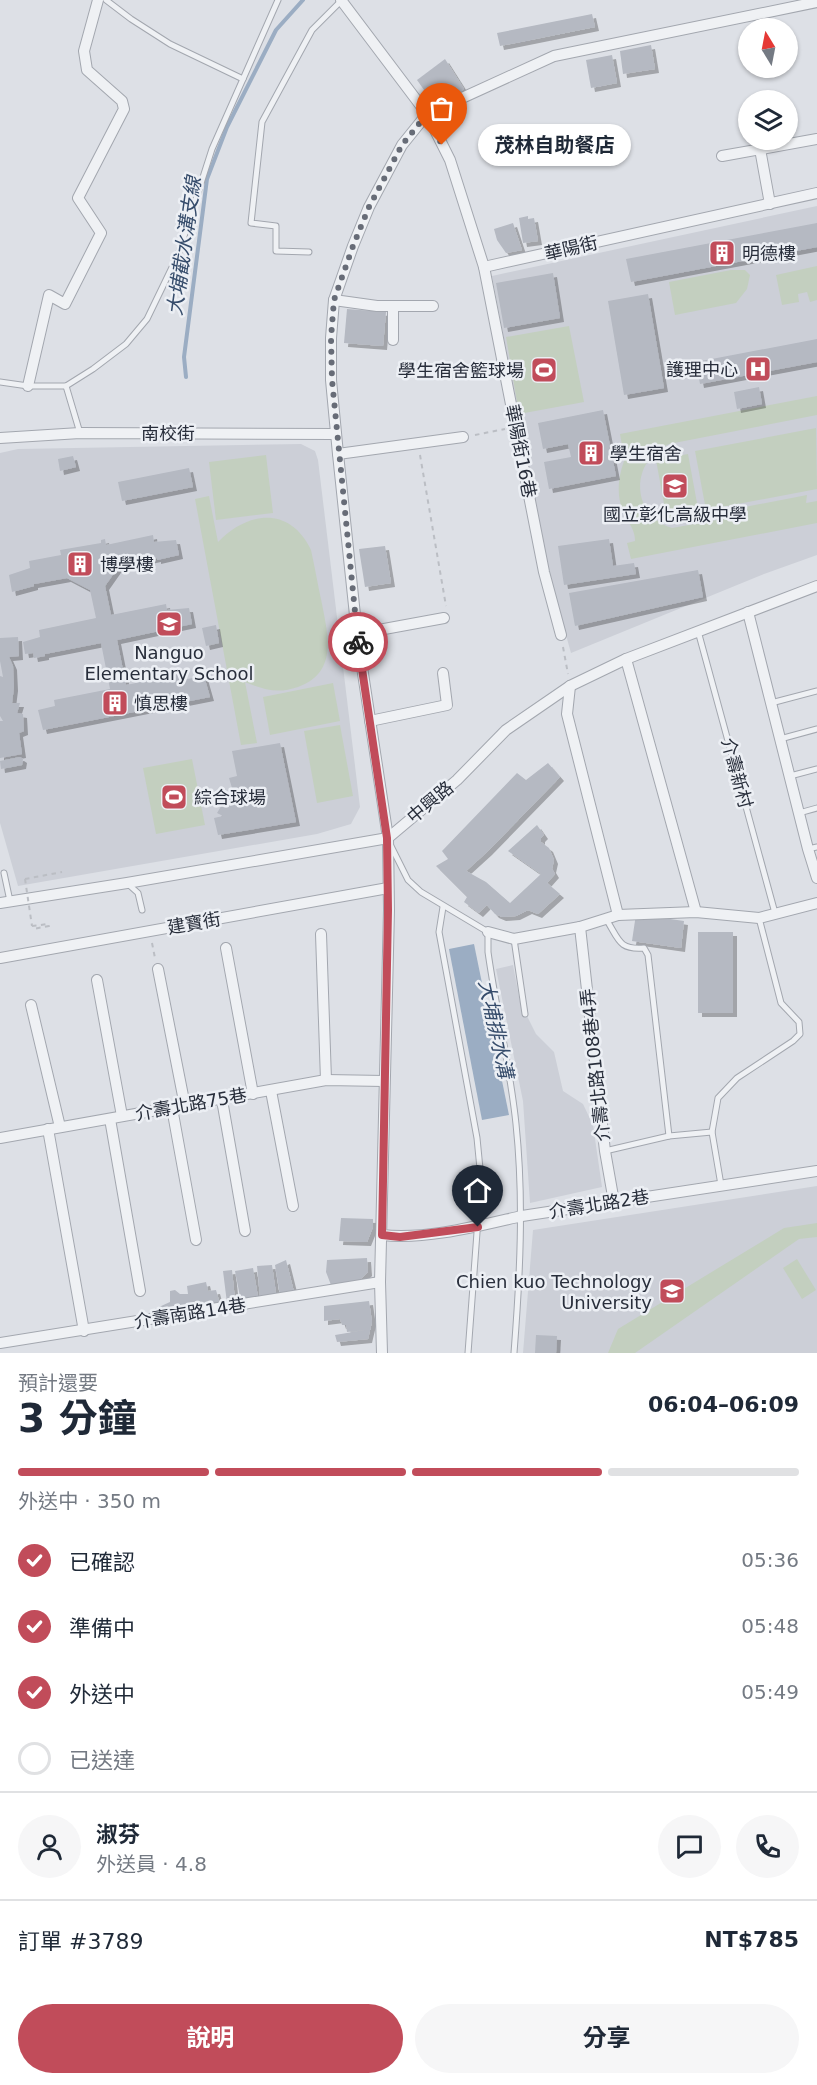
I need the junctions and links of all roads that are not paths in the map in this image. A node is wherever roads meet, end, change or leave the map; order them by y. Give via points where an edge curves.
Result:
1 (105, 0) edge
2 (278, 0) edge
3 (341, 0) edge
4 (817, 2) edge
5 (243, 80) junction
6 (427, 114) junction
7 (817, 139) edge
8 (798, 142) edge
9 (755, 150) edge
10 (760, 150) edge
11 (722, 156) dead end
12 (817, 193) edge
13 (770, 204) junction
14 (309, 252) dead end
15 (483, 267) junction
16 (334, 300) junction
17 (433, 306) dead end
18 (393, 307) junction
19 (393, 340) dead end
20 (0, 382) edge
21 (28, 386) junction
22 (66, 386) junction
23 (80, 433) junction
24 (336, 434) junction
25 (464, 437) road end
26 (0, 438) edge
27 (338, 454) junction
28 (817, 586) edge
29 (748, 612) junction
30 (444, 618) road end
31 (698, 631) junction
32 (357, 634) junction
33 (561, 635) road end
34 (626, 659) junction
35 (443, 673) dead end
36 (570, 686) junction
37 (817, 691) edge
38 (771, 703) junction
39 (370, 721) junction
40 (817, 729) edge
41 (780, 739) junction
42 (817, 769) edge
43 (790, 776) junction
44 (817, 808) edge
45 (799, 813) junction
46 (387, 838) junction
47 (812, 848) edge
48 (4, 873) dead end
49 (817, 878) edge
50 (127, 883) junction
51 (388, 888) junction
52 (5, 902) edge
53 (817, 903) edge
54 (444, 907) junction
55 (142, 910) dead end
56 (696, 912) junction
57 (776, 914) junction
58 (618, 915) junction
59 (759, 918) junction
60 (606, 919) junction
61 (580, 927) junction
62 (488, 932) junction
63 (321, 934) dead end
64 (514, 939) junction
65 (226, 948) dead end
66 (0, 958) edge
67 (158, 969) road end
68 (97, 980) dead end
69 (32, 1005) dead end
70 (525, 1014) dead end
71 (326, 1080) junction
72 (384, 1081) junction
73 (271, 1091) junction
74 (253, 1094) junction
75 (222, 1100) junction
76 (185, 1106) junction
77 (172, 1108) junction
78 (122, 1116) junction
79 (110, 1119) junction
80 (60, 1127) junction
81 (48, 1130) junction
82 (712, 1132) junction
83 (669, 1136) junction
84 (0, 1138) edge
85 (605, 1151) junction
86 (817, 1171) edge
87 (722, 1187) junction
88 (614, 1202) junction
89 (292, 1206) dead end
90 (522, 1216) junction
91 (478, 1227) junction
92 (245, 1231) dead end
93 (382, 1235) junction
94 (196, 1240) dead end
95 (380, 1282) junction
96 (140, 1291) dead end
97 (84, 1331) junction
98 (0, 1343) edge
99 (382, 1353) edge
100 (468, 1353) edge
101 (514, 1353) edge

1 - 5 lane via 170,44
1 - 21 street via 84,51 87,70 122,101 124,109 78,198 101,234 65,304 49,295
2 - 5 lane
3 - 6 street
3 - 14 lane via 312,30 262,122 256,163 251,223 276,226 276,251
4 - 6 street via 554,56
5 - 22 lane via 212,149 178,255 147,319 126,344
6 - 15 street via 450,160
6 - 16 street via 402,145 369,207
7 - 8 street
9 - 11 street
10 - 13 street
12 - 13 street, 華陽街
13 - 15 street, 華陽街
15 - 33 street, 華陽街16巷 via 544,572
16 - 18 street
16 - 24 street via 331,338
17 - 18 street
18 - 19 street
20 - 21 lane
21 - 22 lane
22 - 23 lane
23 - 24 street, 南校街
23 - 26 street, 南校街
24 - 27 street
25 - 27 street
27 - 32 street
28 - 29 street, 中興路
29 - 31 street, 中興路
29 - 38 street
30 - 32 street
31 - 34 street, 中興路
31 - 57 lane, 介壽新村
32 - 39 street
34 - 36 street, 中興路
34 - 56 street
35 - 39 street via 447,705
36 - 46 street, 中興路 via 506,730 457,780
36 - 58 street via 567,714
37 - 38 lane
38 - 41 street
39 - 46 street
40 - 41 lane
41 - 43 street
42 - 43 lane
43 - 45 street
44 - 45 lane
45 - 47 street
46 - 50 street, 中興路
46 - 51 street
46 - 54 lane via 408,880
47 - 49 street
48 - 52 lane
50 - 52 street, 中興路
50 - 55 lane via 138,893
51 - 66 street, 建寶街
51 - 72 street
53 - 57 street
54 - 62 lane
54 - 91 lane via 439,932 477,1138 481,1179
56 - 58 street
56 - 59 street
57 - 59 street
58 - 60 street
59 - 82 lane via 781,1003 799,1022 800,1034 737,1078 718,1098
60 - 61 street
60 - 83 lane via 624,946 644,948 648,955
61 - 64 street
61 - 85 street, 介壽北路108巷4弄
62 - 64 street
62 - 90 lane via 517,1125
63 - 71 street
64 - 70 lane
65 - 74 street
67 - 76 street
68 - 78 street
69 - 80 street
71 - 72 street, 介壽北路75巷
71 - 73 street, 介壽北路75巷
72 - 93 street
73 - 74 street, 介壽北路75巷
73 - 89 street
74 - 75 street, 介壽北路75巷
75 - 76 street, 介壽北路75巷
75 - 92 street
76 - 77 street, 介壽北路75巷
77 - 78 street, 介壽北路75巷
77 - 94 street
78 - 79 street, 介壽北路75巷
79 - 80 street, 介壽北路75巷
79 - 96 street
80 - 81 street, 介壽北路75巷
81 - 84 street, 介壽北路75巷
81 - 97 street
82 - 83 lane
82 - 87 lane
83 - 85 lane
85 - 88 street, 介壽北路108巷4弄
86 - 87 street, 介壽北路2巷
87 - 88 street, 介壽北路2巷
88 - 90 street, 介壽北路2巷
90 - 91 street, 介壽北路2巷
90 - 101 lane
91 - 93 street, 介壽北路2巷 via 400,1237
91 - 100 lane
93 - 95 street
95 - 97 street, 介壽南路14巷
95 - 99 street
97 - 98 street, 介壽南路14巷

